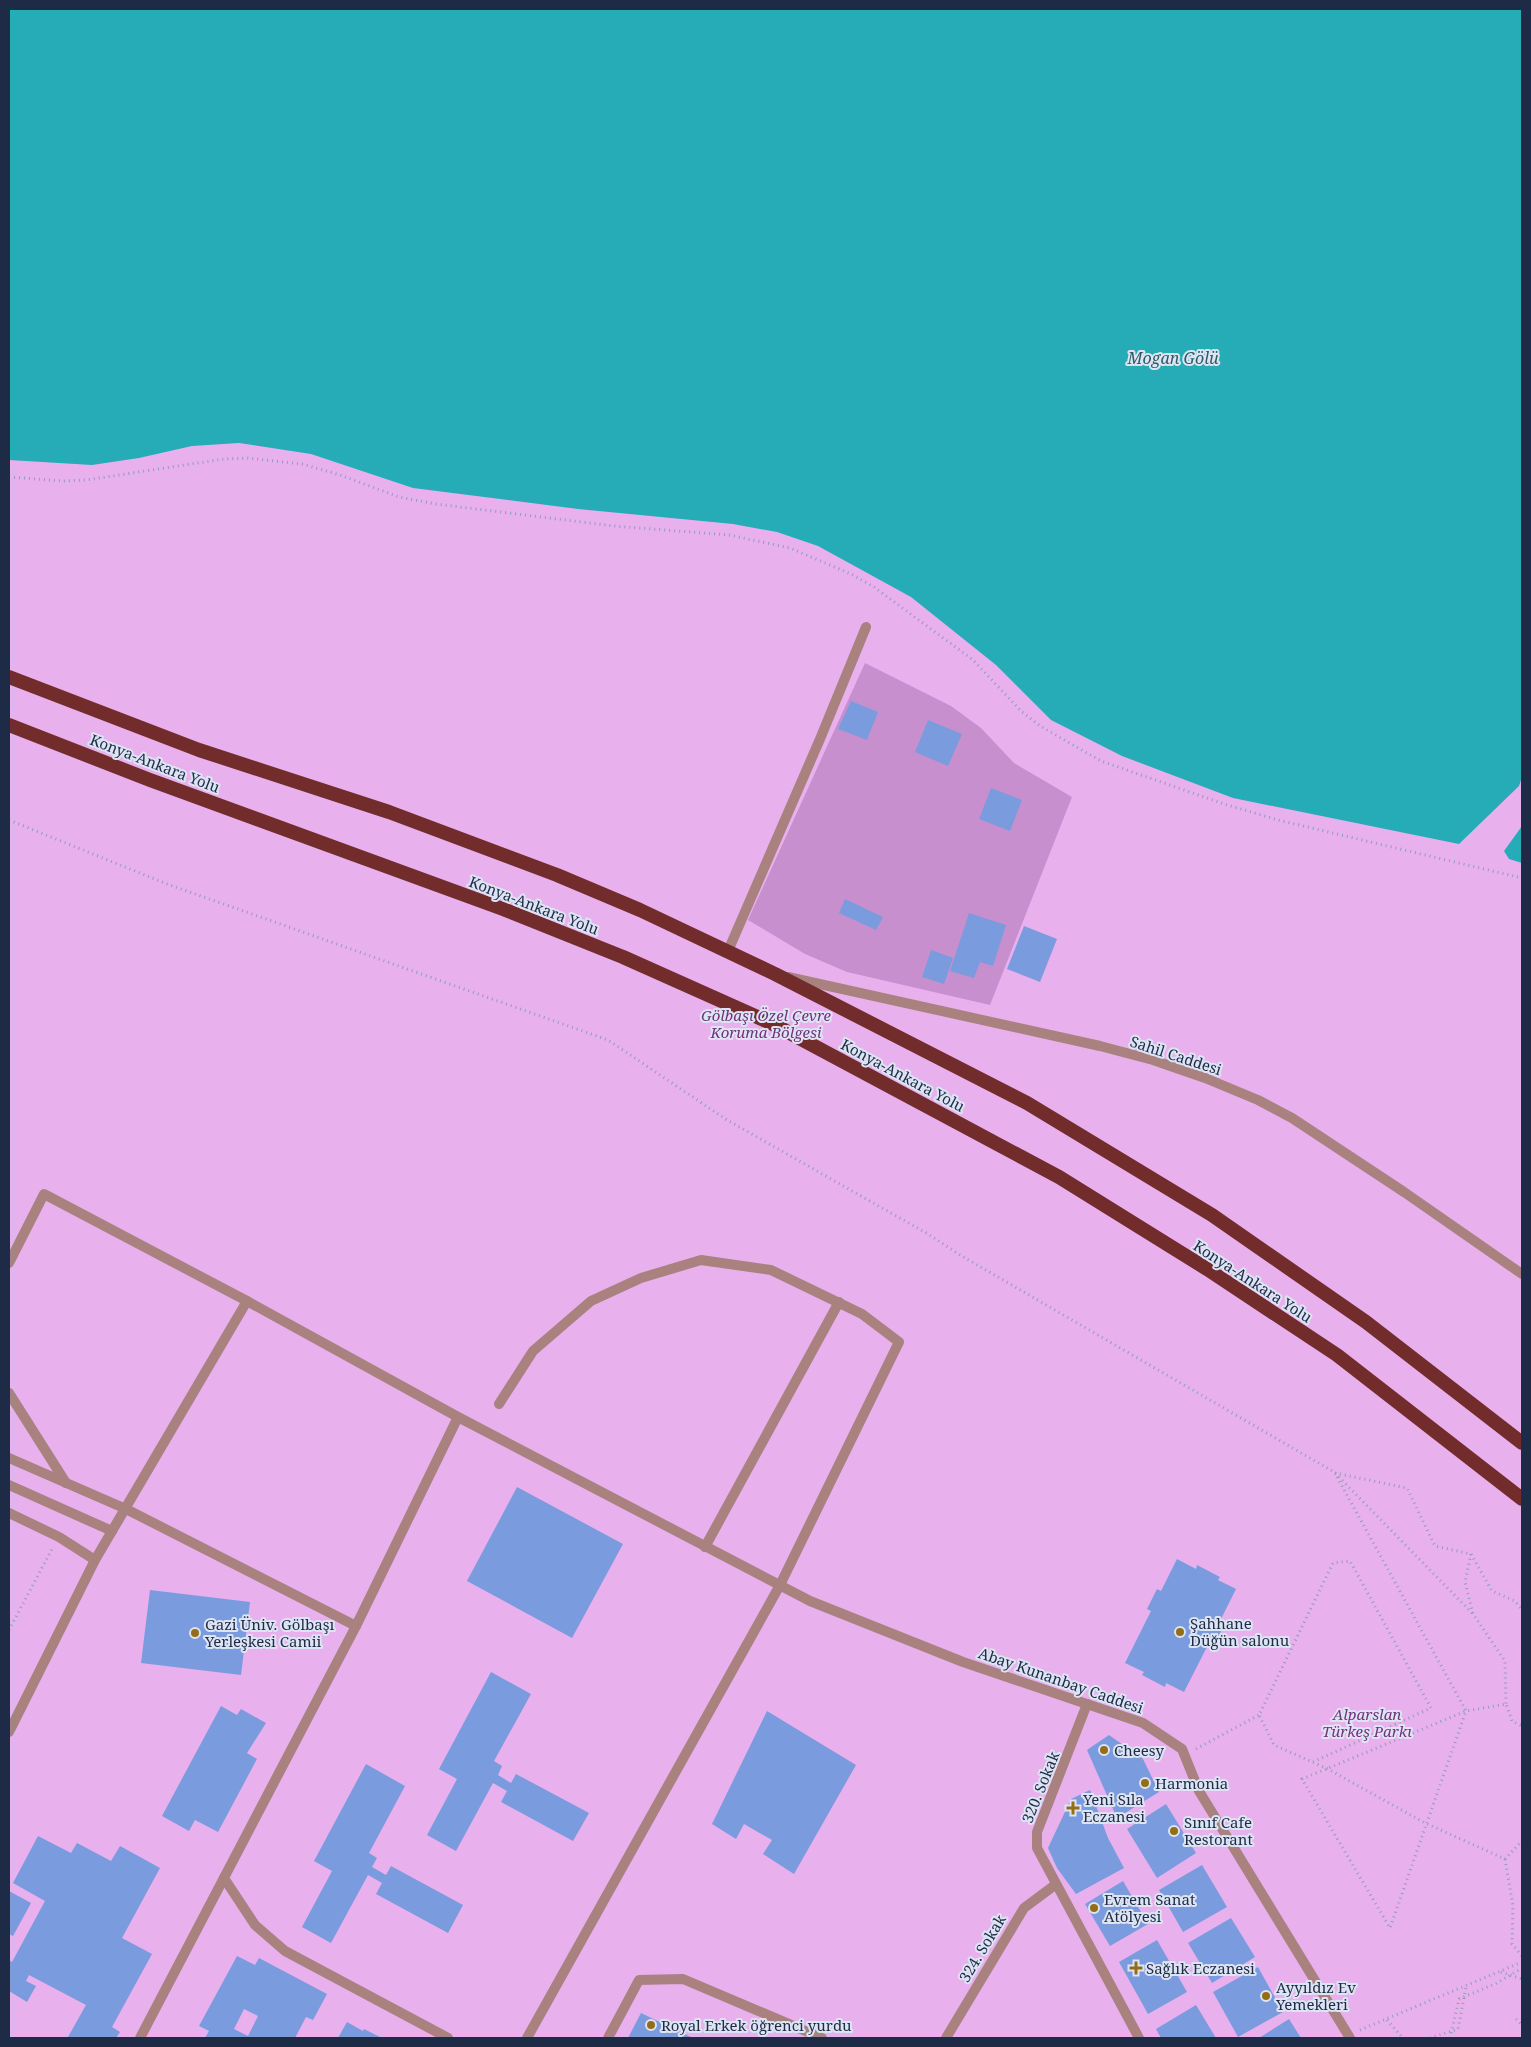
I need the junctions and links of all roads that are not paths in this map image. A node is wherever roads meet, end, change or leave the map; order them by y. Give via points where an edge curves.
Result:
1 (866, 627) dead end
2 (9, 677) edge
3 (9, 725) edge
4 (728, 951) junction
5 (775, 974) junction
6 (9, 1263) edge
7 (1522, 1274) edge
8 (247, 1301) junction
9 (839, 1302) junction
10 (9, 1394) edge
11 (498, 1404) dead end
12 (458, 1417) junction
13 (1522, 1443) edge
14 (9, 1458) edge
15 (66, 1483) junction
16 (9, 1485) edge
17 (1522, 1499) edge
18 (126, 1509) junction
19 (9, 1513) edge
20 (112, 1532) junction
21 (705, 1547) junction
22 (96, 1560) junction
23 (780, 1585) junction
24 (356, 1626) junction
25 (1087, 1704) junction
26 (9, 1732) edge
27 (224, 1878) junction
28 (1055, 1885) junction
29 (1349, 2037) edge
30 (140, 2038) edge
31 (448, 2038) edge
32 (527, 2038) edge
33 (608, 2038) edge
34 (822, 2038) edge
35 (946, 2038) edge
36 (1139, 2038) edge

1 - 4 street
2 - 4 highway via 199,750 389,812 557,875
3 - 17 highway, Konya-Ankara Yolu via 503,909 773,1024 1058,1177 1207,1269 1337,1355
4 - 5 highway
5 - 7 street, Sahil Caddesi via 1100,1046 1205,1078 1292,1118
5 - 13 highway via 1027,1103 1212,1214 1366,1322
6 - 8 street, Abay Kunanbay Caddesi via 44,1194
8 - 12 street, Abay Kunanbay Caddesi
8 - 18 street
9 - 11 street via 771,1270 701,1260 641,1278 591,1301 533,1350
9 - 21 street
9 - 23 street via 862,1314 899,1342
10 - 15 street
12 - 21 street, Abay Kunanbay Caddesi
12 - 24 street
14 - 15 street
15 - 18 street
16 - 20 street
18 - 20 street
18 - 24 street
19 - 22 street
20 - 22 street
21 - 23 street, Abay Kunanbay Caddesi
22 - 26 street
23 - 25 street, Abay Kunanbay Caddesi via 810,1601 963,1662
23 - 32 street
24 - 27 street
25 - 28 street, 320. Sokak via 1037,1832 1036,1848
25 - 29 street, Abay Kunanbay Caddesi via 1143,1722 1182,1749 1200,1791
27 - 30 street
27 - 31 street via 255,1926 285,1951
28 - 35 street, 324. Sokak via 1024,1908
28 - 36 street, 320. Sokak
33 - 34 street via 639,1980 683,1979

